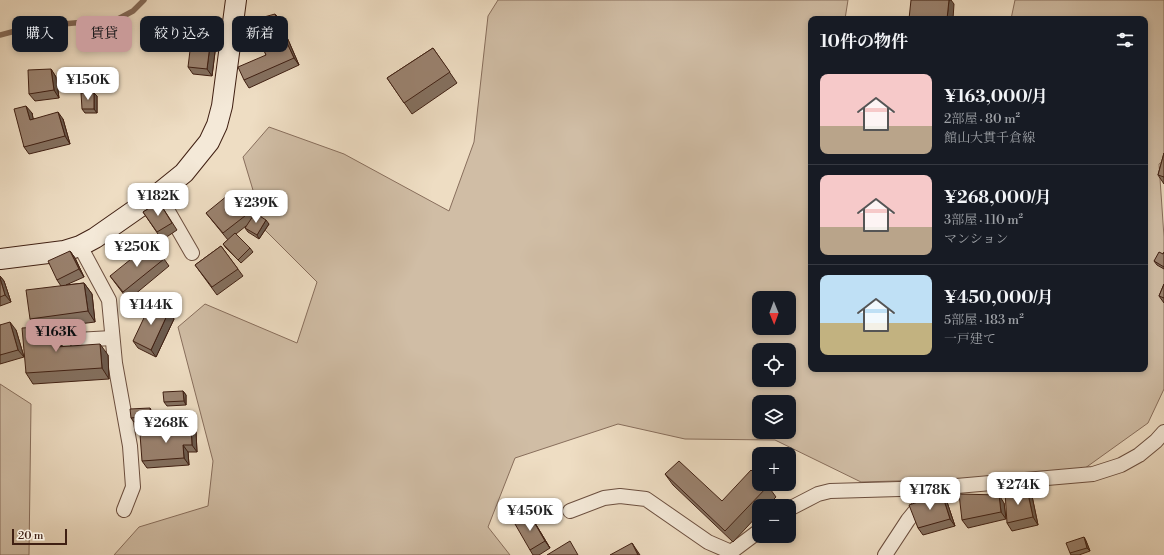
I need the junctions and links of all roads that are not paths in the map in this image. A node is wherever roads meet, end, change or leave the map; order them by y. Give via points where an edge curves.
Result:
1 (236, 0) edge
2 (158, 194) junction
3 (80, 246) junction
4 (192, 253) dead end
5 (0, 259) edge
6 (112, 338) junction
7 (76, 340) dead end
8 (1164, 432) edge
9 (934, 488) junction
10 (796, 505) edge
11 (124, 510) dead end
12 (570, 511) dead end
13 (752, 536) edge
14 (885, 555) edge

1 - 2 main road via 222,106 216,125 209,142 197,158 184,173
2 - 3 main road
2 - 4 street
3 - 5 main road via 64,251
3 - 6 street via 109,300
6 - 7 street
6 - 11 street via 130,446 133,487
8 - 9 street via 1139,455 1121,465 1093,474
9 - 10 street via 830,492 818,494
9 - 14 street via 908,520
12 - 13 street via 604,498 620,496 646,499 708,542 731,552

